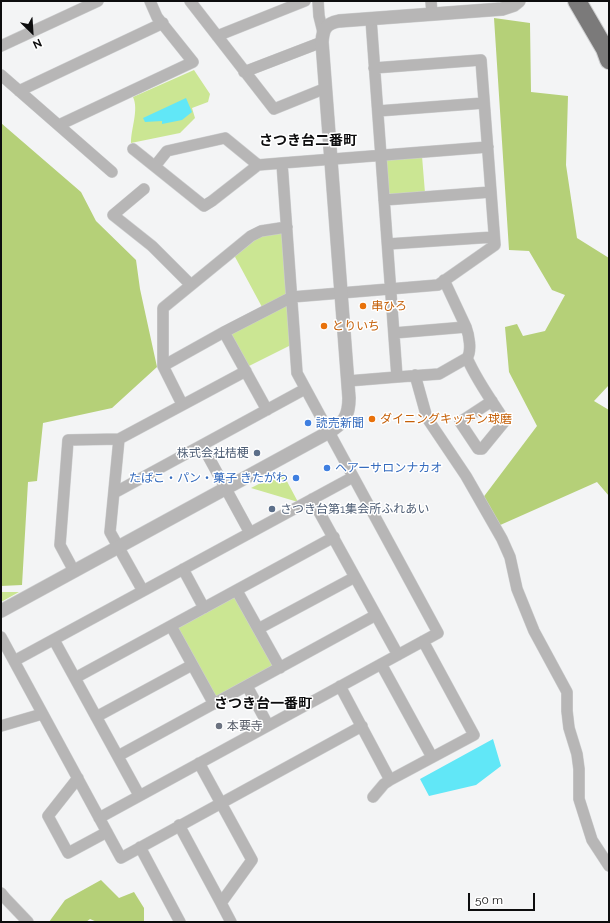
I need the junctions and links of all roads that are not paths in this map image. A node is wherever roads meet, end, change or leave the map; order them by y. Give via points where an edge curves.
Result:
1 (98, 1) edge
2 (150, 1) edge
3 (190, 1) edge
4 (305, 1) edge
5 (318, 1) edge
6 (431, 1) edge
7 (519, 1) edge
8 (577, 1) edge
9 (589, 1) edge
10 (432, 14) junction
11 (371, 19) junction
12 (163, 23) junction
13 (217, 36) junction
14 (322, 37) junction
15 (609, 38) edge
16 (1, 46) edge
17 (609, 60) edge
18 (374, 68) junction
19 (244, 72) junction
20 (1, 75) edge
21 (326, 88) junction
22 (19, 91) junction
23 (484, 103) junction
24 (378, 111) junction
25 (59, 124) junction
26 (488, 147) junction
27 (133, 149) dead end
28 (381, 156) junction
29 (332, 159) junction
30 (282, 163) junction
31 (258, 165) junction
32 (155, 166) junction
33 (112, 172) dead end
34 (144, 189) dead end
35 (491, 192) junction
36 (384, 200) junction
37 (287, 227) junction
38 (494, 236) junction
39 (388, 244) junction
40 (444, 280) junction
41 (191, 285) junction
42 (391, 289) junction
43 (341, 292) junction
44 (292, 297) junction
45 (466, 327) junction
46 (224, 332) junction
47 (394, 333) junction
48 (466, 358) junction
49 (163, 366) junction
50 (246, 371) junction
51 (415, 376) junction
52 (398, 377) junction
53 (348, 381) junction
54 (305, 389) junction
55 (492, 401) dead end
56 (182, 404) junction
57 (267, 410) junction
58 (329, 432) junction
59 (118, 439) junction
60 (202, 445) junction
61 (353, 477) junction
62 (226, 489) junction
63 (114, 493) junction
64 (312, 499) junction
65 (250, 532) junction
66 (334, 537) junction
67 (118, 547) junction
68 (183, 569) junction
69 (74, 571) junction
70 (355, 577) junction
71 (143, 591) junction
72 (237, 591) junction
73 (204, 608) junction
74 (1, 611) edge
75 (376, 615) junction
76 (171, 626) junction
77 (258, 629) junction
78 (1, 637) edge
79 (54, 640) junction
80 (423, 642) junction
81 (4, 651) edge
82 (398, 655) junction
83 (14, 661) junction
84 (381, 664) junction
85 (192, 665) junction
86 (280, 668) junction
87 (75, 678) junction
88 (247, 686) junction
89 (340, 686) junction
90 (214, 704) junction
91 (42, 714) junction
92 (96, 717) junction
93 (268, 725) junction
94 (1, 726) edge
95 (362, 726) junction
96 (118, 756) junction
97 (432, 757) junction
98 (198, 763) junction
99 (78, 778) junction
100 (390, 780) junction
101 (139, 795) junction
102 (373, 797) dead end
103 (221, 803) junction
104 (99, 818) junction
105 (179, 825) junction
106 (106, 832) junction
107 (140, 847) junction
108 (609, 866) edge
109 (1, 893) edge
110 (221, 903) junction
111 (28, 922) edge
112 (180, 922) edge
113 (232, 922) edge

1 - 16 street
2 - 12 street via 157,17
3 - 13 street
4 - 13 street
5 - 14 street
6 - 10 street
7 - 10 street via 502,9
8 - 17 highway
9 - 15 highway
10 - 11 street
11 - 14 street via 332,22
11 - 18 street
12 - 22 street
12 - 25 street via 193,62
13 - 19 street
14 - 19 street
14 - 21 street
18 - 23 street via 481,60
18 - 24 street
19 - 21 street via 274,109
20 - 22 street
21 - 29 street
22 - 25 street
23 - 24 street
23 - 26 street
24 - 28 street
25 - 33 street
26 - 28 street
26 - 35 street
27 - 32 street
28 - 29 street
28 - 36 street
29 - 30 street
29 - 43 street
30 - 31 street
30 - 37 street
31 - 32 street via 225,138 168,152
31 - 32 street via 204,206
34 - 41 street via 113,215 152,246
35 - 36 street
35 - 38 street
36 - 39 street
37 - 41 street via 260,231 251,236
37 - 44 street
38 - 39 street
38 - 40 street via 495,245
39 - 42 street
40 - 42 street via 438,285
40 - 45 street
41 - 49 street via 162,308
42 - 43 street
42 - 47 street
43 - 44 street
43 - 53 street
44 - 46 street
44 - 54 street via 297,370
45 - 47 street
45 - 48 street via 469,351
46 - 49 street
46 - 50 street
47 - 52 street
48 - 51 street via 439,374
48 - 55 street
49 - 56 street
50 - 56 street
50 - 57 street
51 - 52 street
51 - 108 street via 427,418 466,476 502,539 510,557 517,589 534,631 567,692 569,728 579,769 579,799 592,840
52 - 53 street
53 - 58 street via 348,412 342,422
54 - 57 street
54 - 58 street
56 - 59 street
57 - 60 street
58 - 61 street
58 - 62 street
59 - 63 street
59 - 69 street via 68,440 60,545
60 - 62 street
60 - 63 street
61 - 64 street
61 - 80 street via 438,632
62 - 65 street
62 - 67 street
63 - 67 street via 110,532
64 - 65 street
64 - 66 street
65 - 68 street
66 - 70 street
66 - 72 street
67 - 69 street
67 - 71 street
68 - 71 street
68 - 73 street
69 - 74 street
70 - 75 street
70 - 77 street
71 - 79 street
72 - 73 street
72 - 77 street
73 - 76 street
75 - 82 street
75 - 86 street
76 - 85 street
76 - 87 street
77 - 86 street
78 - 81 street
79 - 83 street
79 - 87 street
80 - 82 street
80 - 97 street via 474,735
81 - 83 street
82 - 84 street
83 - 91 street
84 - 89 street
84 - 97 street
85 - 90 street
85 - 92 street
86 - 88 street
87 - 92 street
88 - 90 street
88 - 93 street
89 - 93 street
89 - 95 street
90 - 96 street
91 - 94 street
91 - 99 street
92 - 96 street
93 - 98 street
95 - 100 street
95 - 103 street
96 - 101 street
97 - 100 street
98 - 101 street
98 - 103 street
99 - 104 street
99 - 106 street via 48,816 68,853
100 - 102 street
101 - 104 street
103 - 105 street
103 - 110 street via 252,860
104 - 106 street
105 - 107 street
105 - 110 street
106 - 107 street via 120,858
107 - 112 street
109 - 111 street
110 - 113 street

